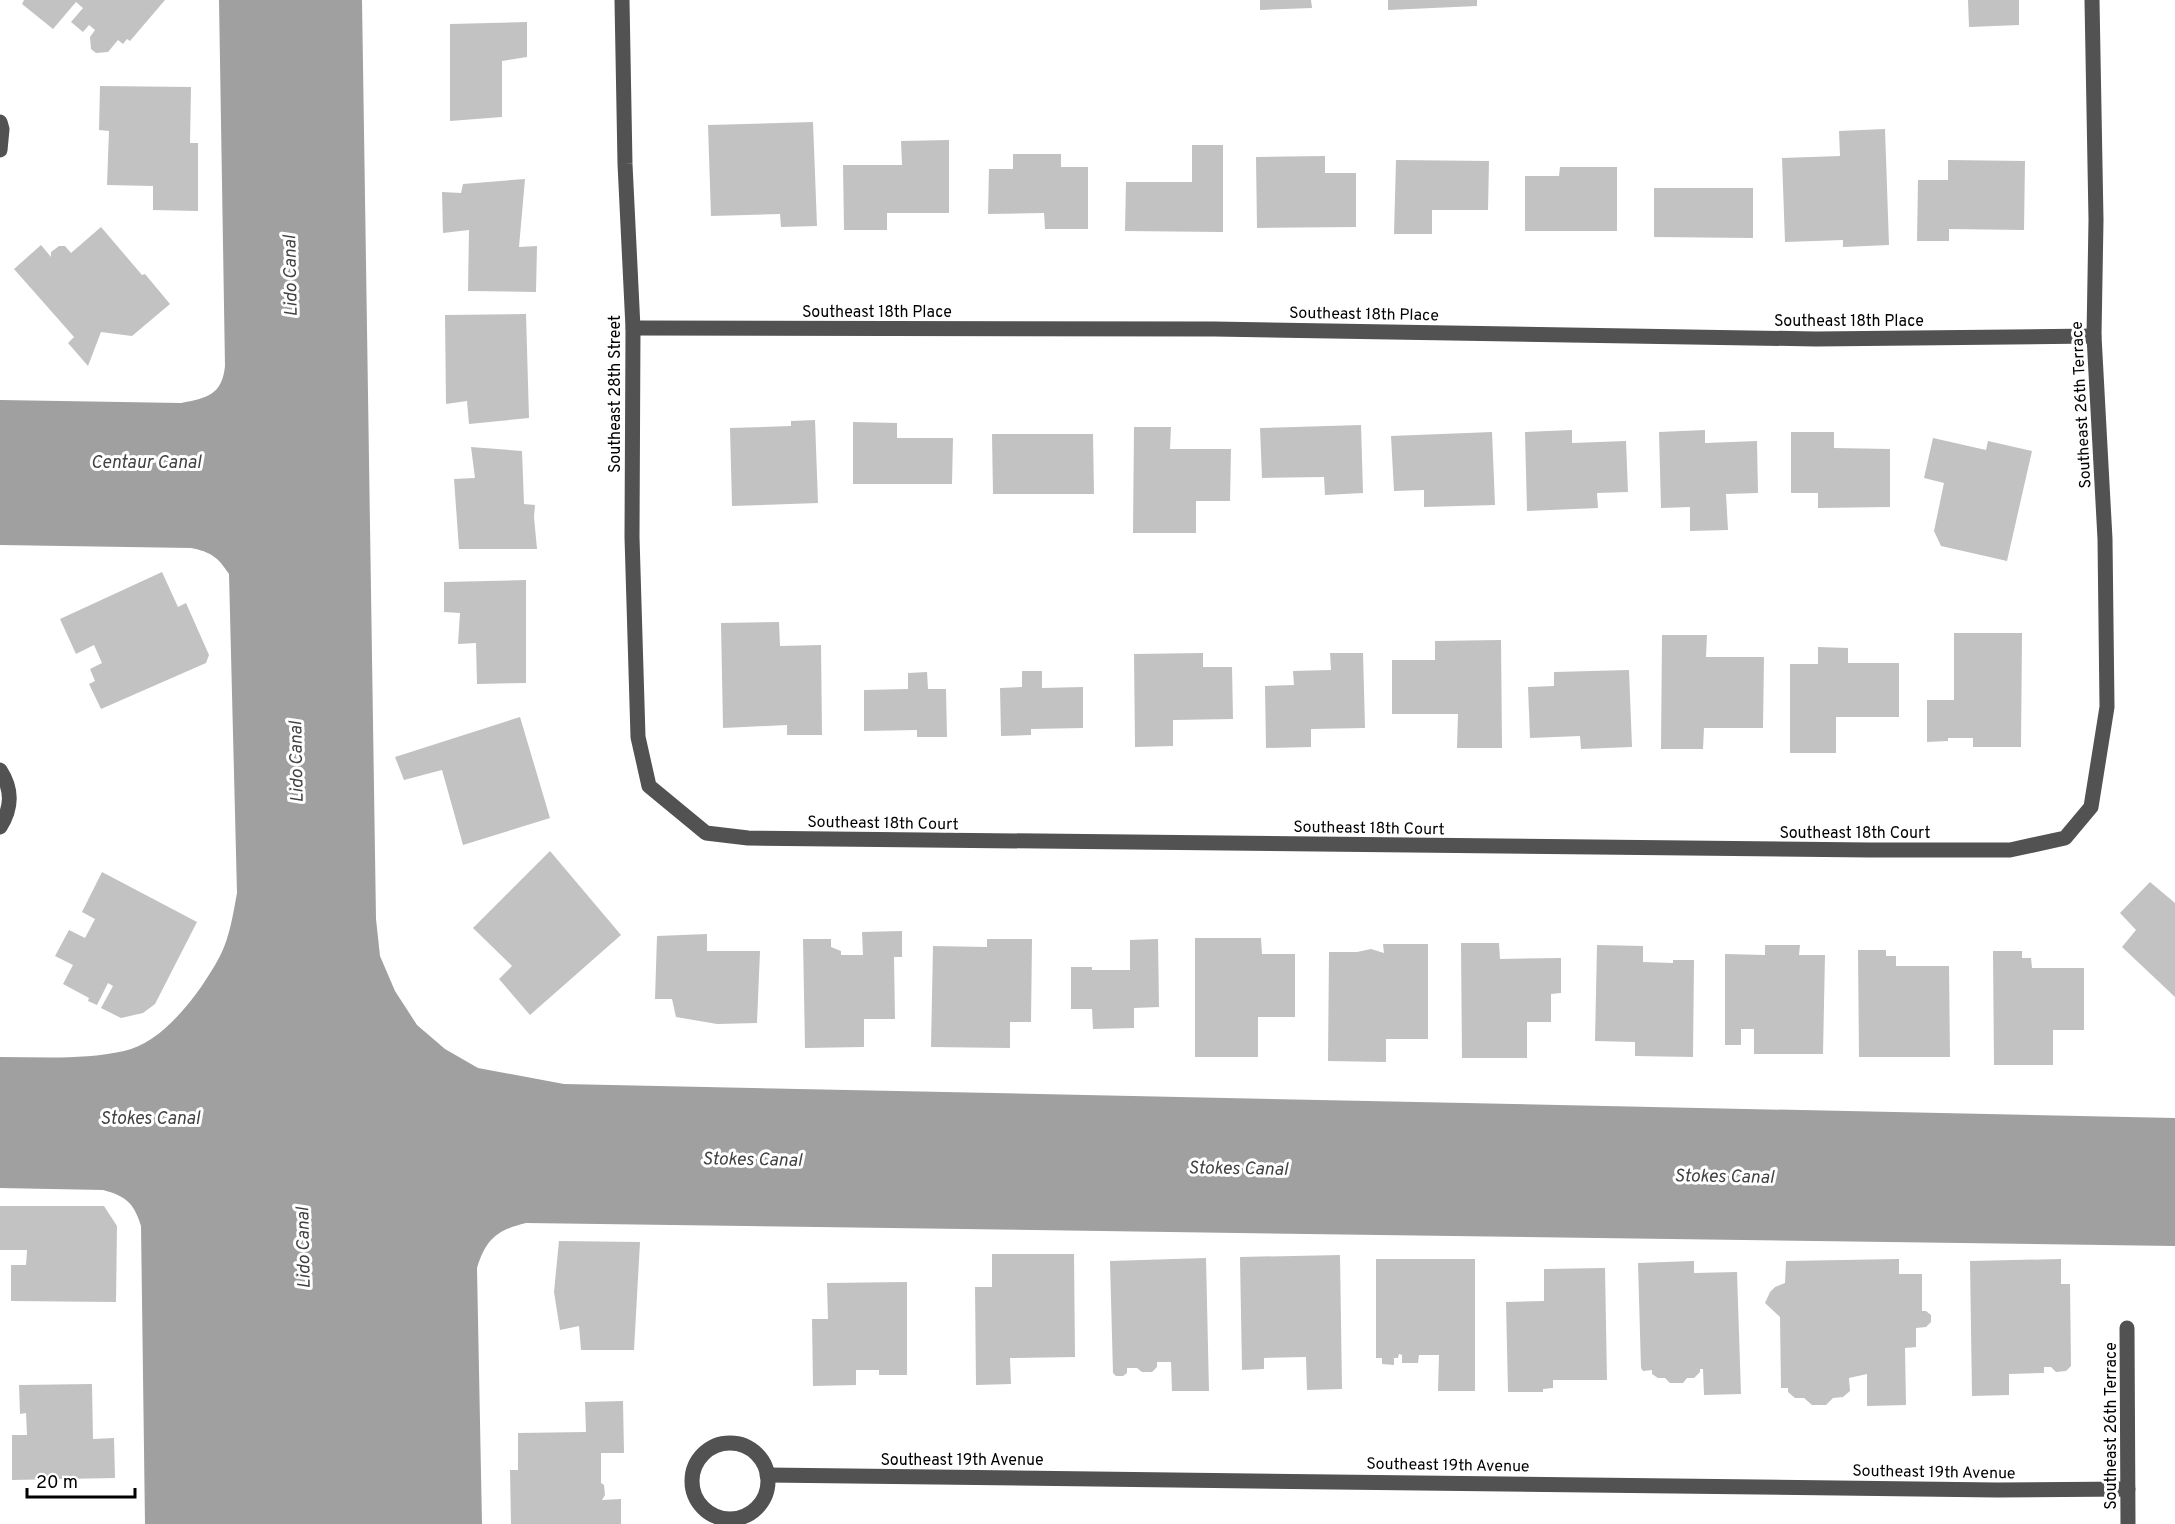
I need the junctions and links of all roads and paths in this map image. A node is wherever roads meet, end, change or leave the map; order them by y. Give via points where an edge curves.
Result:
1 (622, 0) edge
2 (2092, 0) edge
3 (0, 122) edge
4 (0, 150) edge
5 (633, 328) junction
6 (2094, 336) junction
7 (0, 770) edge
8 (649, 786) joint
9 (2091, 807) joint
10 (0, 827) edge
11 (2127, 1328) dead end
12 (767, 1475) junction
13 (2128, 1489) junction
14 (2128, 1524) edge

1 - 5 street, Southeast 28th Street
2 - 6 street, Southeast 26th Terrace
3 - 4 street
5 - 6 street, Southeast 18th Place via 1214,329 1816,339
5 - 8 street, Southeast 28th Street via 632,537 638,737
6 - 9 street, Southeast 26th Terrace via 2105,539 2107,707
7 - 10 street via 8,785 10,801
8 - 9 street, Southeast 18th Court via 706,833 748,838 2010,850 2065,838
11 - 13 street, Southeast 26th Terrace
12 - 12 street via 757,1454 736,1443 724,1443 712,1447 696,1464 693,1488 705,1510 729,1519 754,1510 763,1500
12 - 13 street, Southeast 19th Avenue
13 - 14 street, Southeast 26th Terrace

